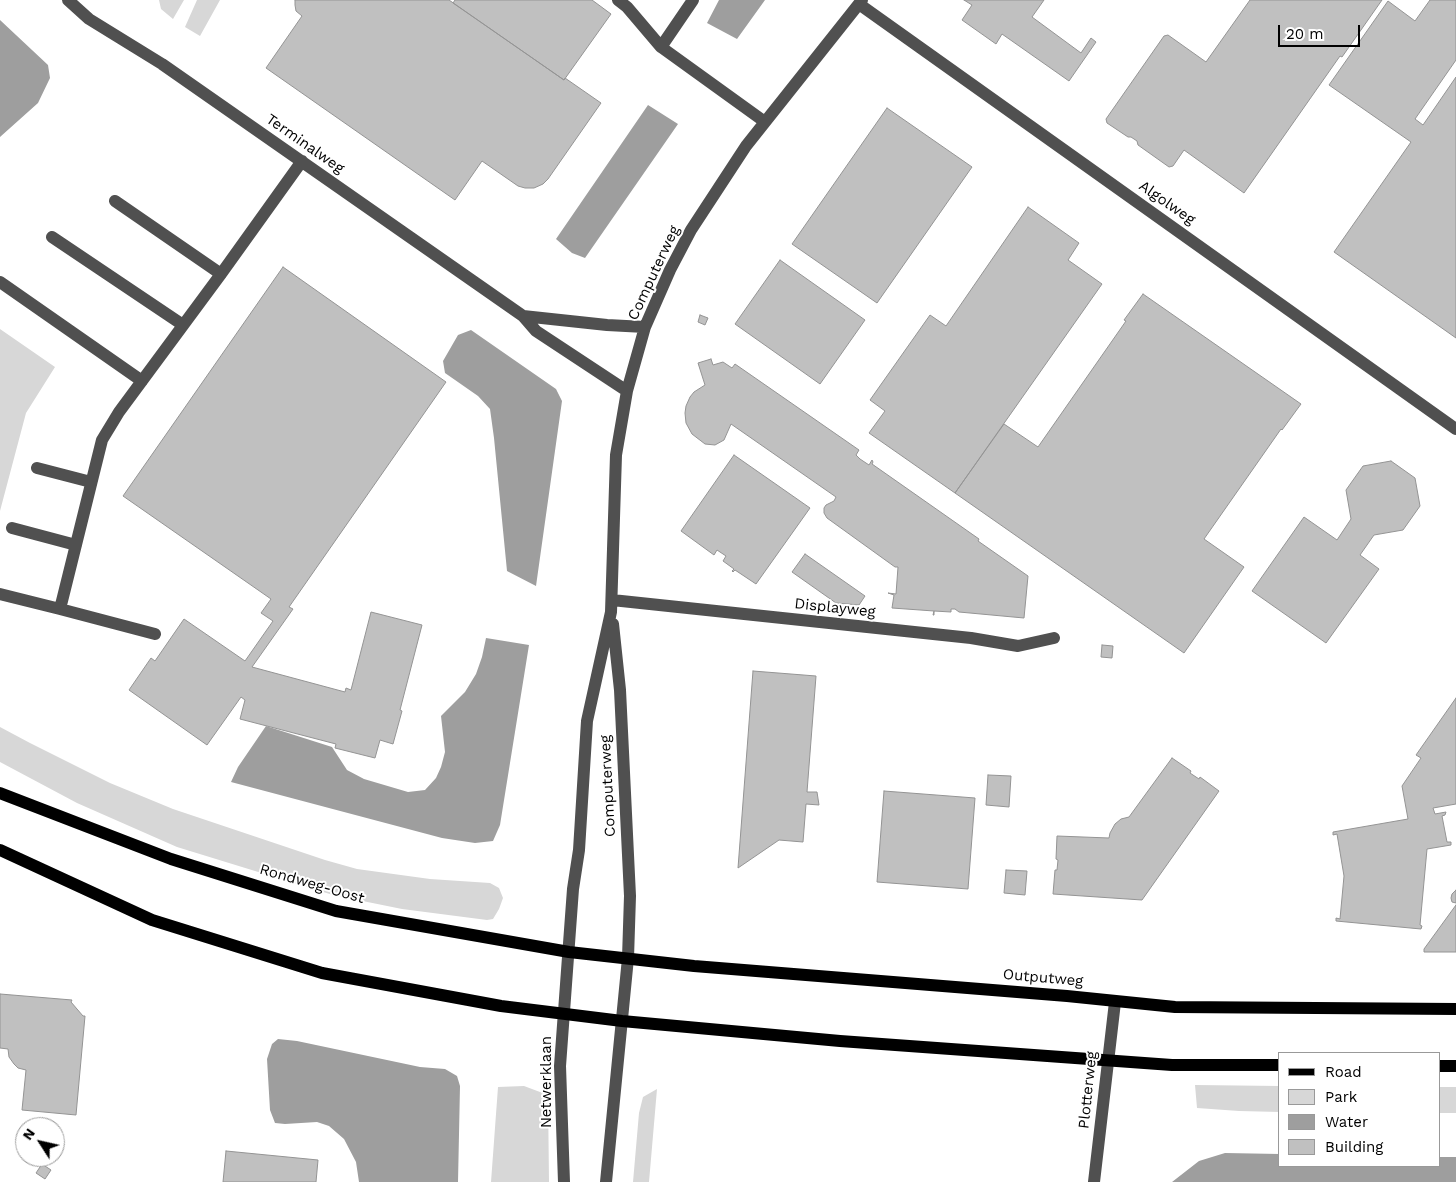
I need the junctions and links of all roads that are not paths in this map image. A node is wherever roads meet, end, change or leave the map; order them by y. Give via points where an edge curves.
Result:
1 (68, 0) edge
2 (618, 0) edge
3 (693, 0) edge
4 (861, 2) edge
5 (661, 47) junction
6 (765, 122) junction
7 (302, 161) junction
8 (115, 201) dead end
9 (52, 237) dead end
10 (221, 274) junction
11 (0, 282) edge
12 (523, 316) junction
13 (183, 325) junction
14 (645, 327) junction
15 (142, 381) junction
16 (627, 390) junction
17 (1456, 429) edge
18 (38, 468) dead end
19 (91, 482) junction
20 (12, 528) dead end
21 (76, 545) junction
22 (0, 594) edge
23 (612, 606) junction
24 (60, 609) junction
25 (155, 634) dead end
26 (1054, 638) dead end
27 (0, 793) edge
28 (0, 850) edge
29 (570, 952) junction
30 (628, 958) junction
31 (1115, 1002) junction
32 (1456, 1009) edge
33 (564, 1015) junction
34 (622, 1021) junction
35 (1108, 1060) junction
36 (1278, 1065) edge
37 (1441, 1066) edge
38 (1456, 1066) edge
39 (564, 1182) edge
40 (606, 1182) edge
41 (1094, 1182) edge

1 - 7 street, Terminalweg via 89,19 162,64
2 - 5 street
3 - 5 street
4 - 6 street, Computerweg
4 - 17 street, Algolweg
5 - 6 street
6 - 14 street, Computerweg via 691,230
7 - 10 street
7 - 12 street, Terminalweg
8 - 10 street
9 - 13 street
10 - 13 street
11 - 15 street
12 - 14 street, Terminalweg
12 - 16 street, Terminalweg via 536,330
13 - 15 street
14 - 16 street, Computerweg
15 - 19 street via 102,440
16 - 23 street, Computerweg via 616,455
18 - 19 street
19 - 21 street
20 - 21 street
21 - 24 street
22 - 24 street
23 - 26 street, Displayweg via 971,638 1018,646
23 - 29 street, Computerweg via 587,722
23 - 30 street, Computerweg via 620,690 630,896
24 - 25 street
27 - 29 main road, Rondweg-Oost via 171,859 336,911
28 - 33 main road via 152,920 322,973
29 - 30 main road, Rondweg-Oost
29 - 33 street, Netwerklaan
30 - 31 main road, Outputweg
30 - 34 street
31 - 32 main road, Outputweg via 1175,1007
31 - 35 street, Plotterweg
33 - 34 main road
33 - 39 street, Netwerklaan via 560,1066
34 - 35 main road
34 - 40 street
35 - 36 main road via 1172,1065
35 - 41 street, Plotterweg
37 - 38 main road

